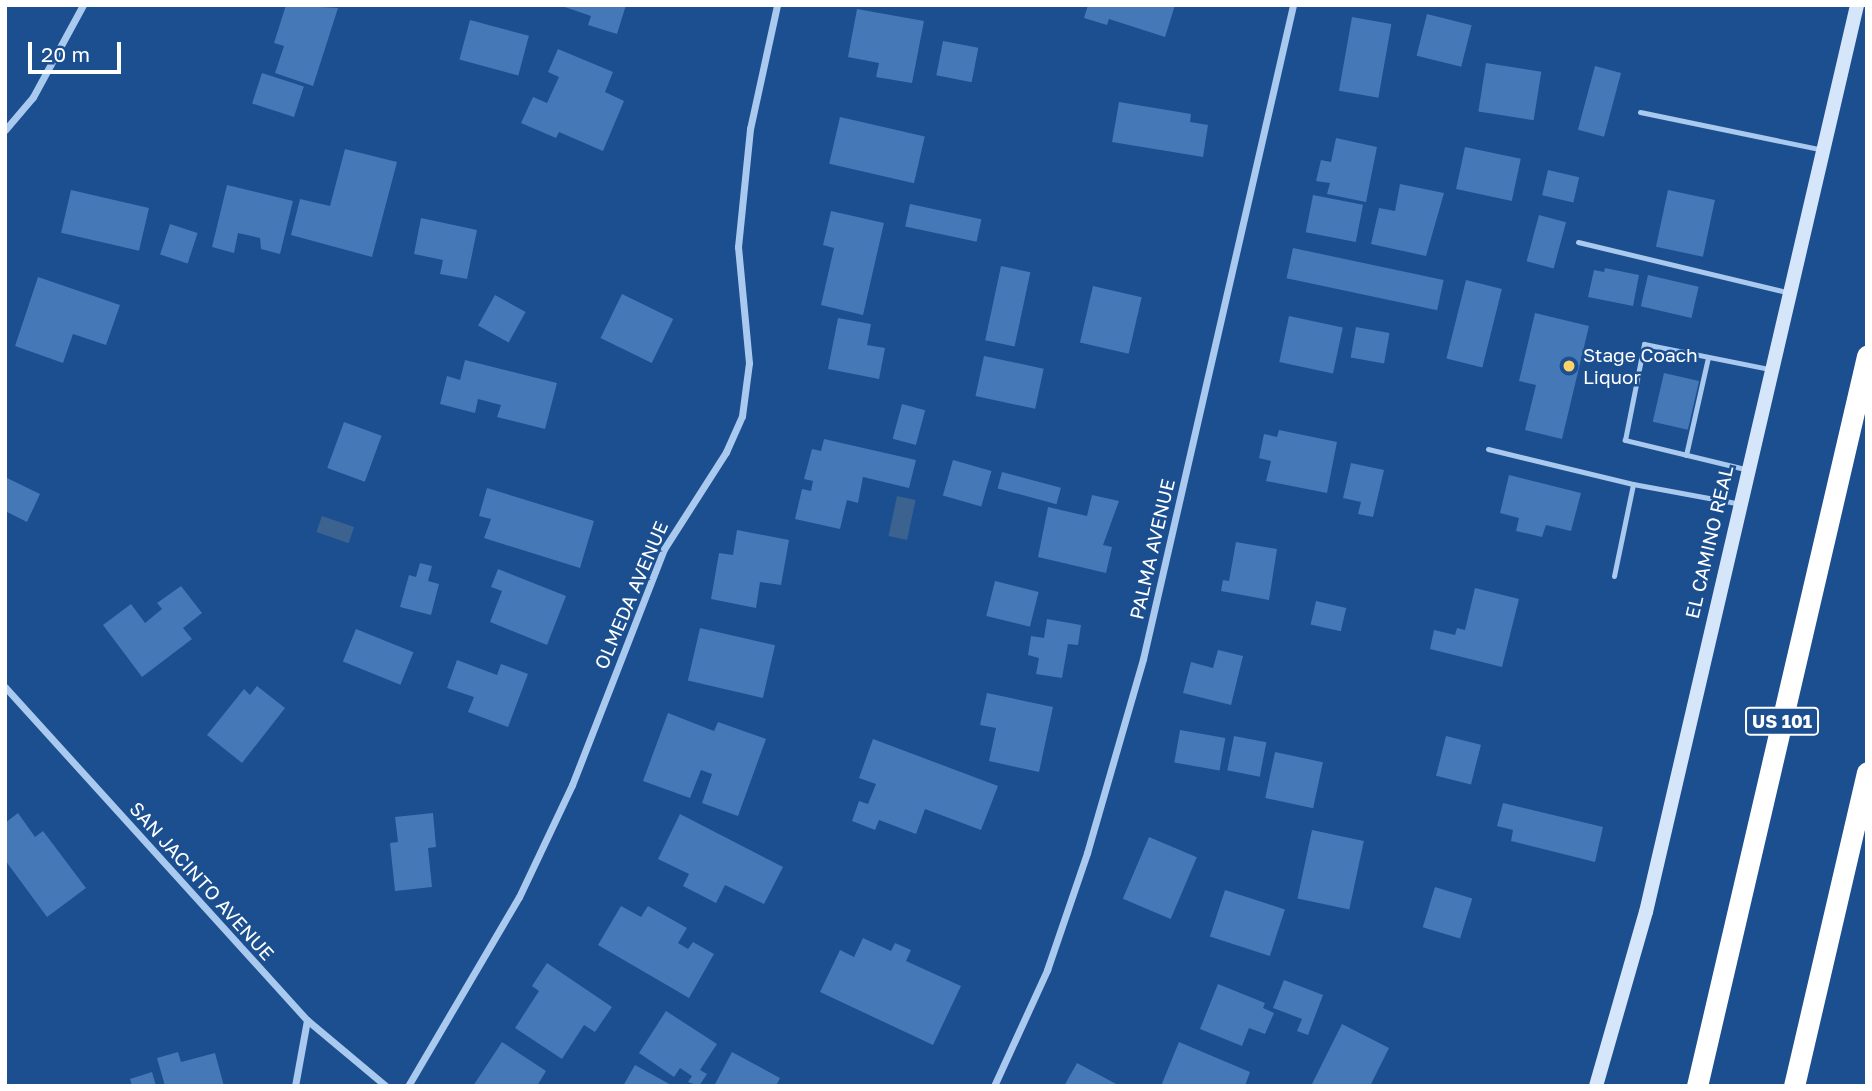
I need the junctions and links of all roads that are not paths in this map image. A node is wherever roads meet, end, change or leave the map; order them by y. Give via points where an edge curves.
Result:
1 (83, 5) edge
2 (777, 5) edge
3 (1293, 5) edge
4 (1857, 5) edge
5 (1640, 112) dead end
6 (5, 130) edge
7 (1823, 150) junction
8 (1578, 242) dead end
9 (1790, 292) junction
10 (1708, 356) junction
11 (1867, 356) edge
12 (1772, 370) junction
13 (1488, 449) dead end
14 (1686, 454) junction
15 (1749, 470) junction
16 (1633, 484) junction
17 (1741, 504) junction
18 (1614, 576) dead end
19 (5, 687) edge
20 (1867, 772) edge
21 (307, 1020) junction
22 (295, 1086) edge
23 (386, 1086) edge
24 (408, 1086) edge
25 (994, 1086) edge
26 (1596, 1086) edge
27 (1697, 1086) edge
28 (1794, 1086) edge

1 - 6 street via 33,97
2 - 24 street, OLMEDA AVENUE via 750,129 738,247 749,363 742,416 726,452 664,549 572,785 519,897
3 - 25 street, PALMA AVENUE via 1143,659 1047,970
4 - 7 main road, EL CAMINO REAL
5 - 7 lane
7 - 9 main road, EL CAMINO REAL
8 - 9 lane
9 - 12 main road, EL CAMINO REAL
10 - 12 lane
10 - 14 lane
10 - 14 lane via 1644,344 1625,440
11 - 27 highway, US 101
12 - 15 main road, EL CAMINO REAL
13 - 16 lane
14 - 15 lane
15 - 17 main road, EL CAMINO REAL
16 - 17 lane
16 - 18 lane
17 - 26 main road, EL CAMINO REAL via 1646,912
19 - 21 street, SAN JACINTO AVENUE
20 - 28 highway
21 - 22 street
21 - 23 street, SAN JACINTO AVENUE

